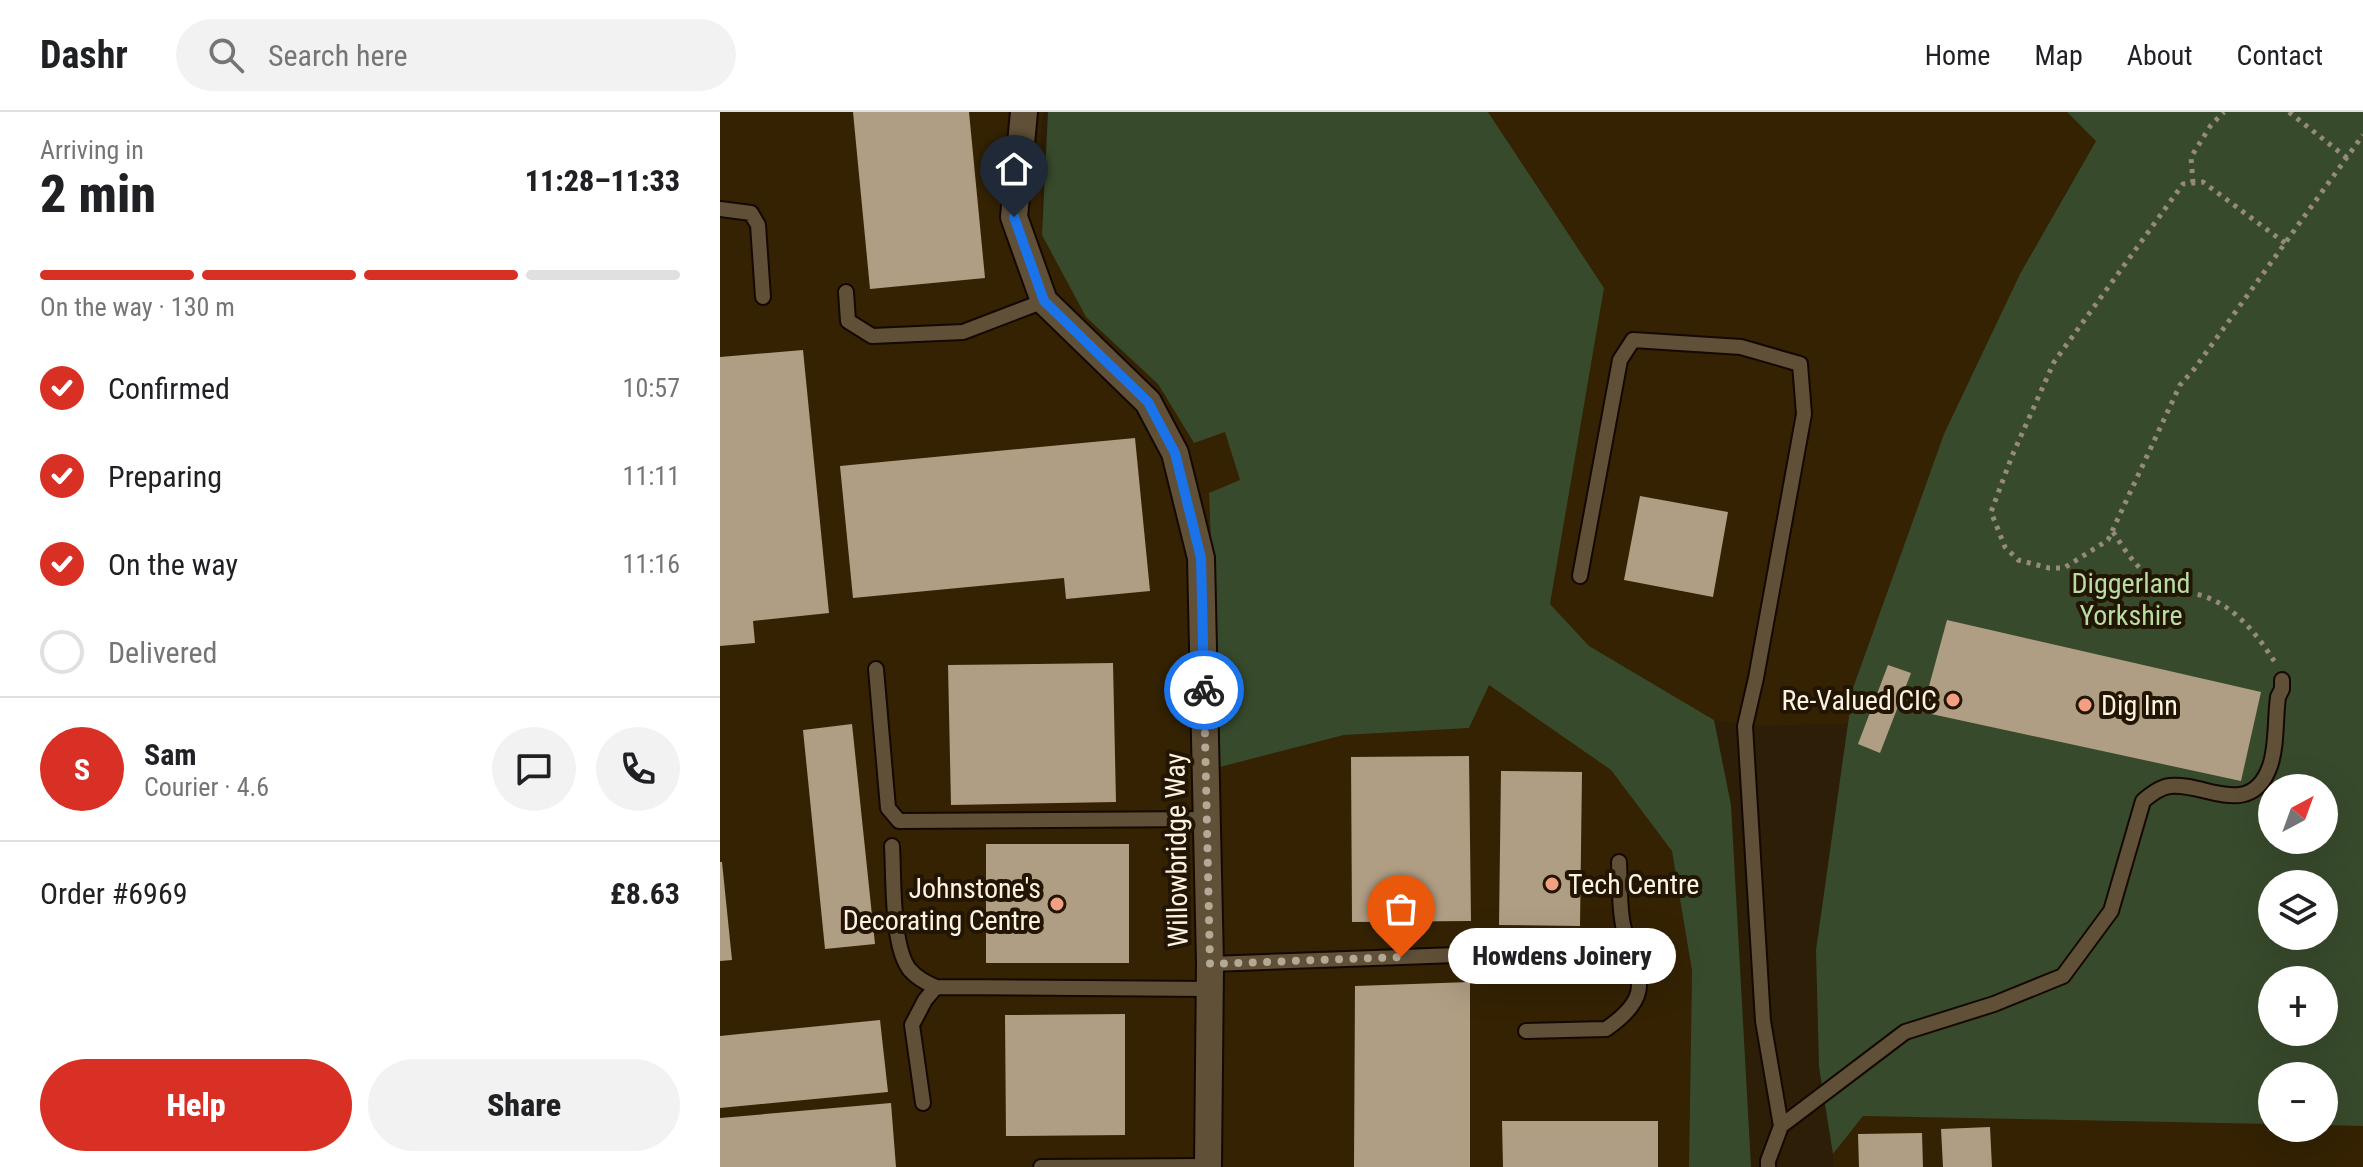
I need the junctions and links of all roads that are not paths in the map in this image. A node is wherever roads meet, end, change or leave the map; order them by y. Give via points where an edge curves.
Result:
1 (1024, 112) edge
2 (720, 209) edge
3 (846, 292) dead end
4 (763, 297) dead end
5 (1044, 301) junction
6 (1580, 576) dead end
7 (876, 669) dead end
8 (2282, 680) road end
9 (1207, 819) junction
10 (892, 846) dead end
11 (1619, 862) dead end
12 (1210, 976) junction
13 (1640, 980) junction
14 (936, 987) junction
15 (1526, 1031) dead end
16 (923, 1103) dead end
17 (1781, 1126) junction
18 (1208, 1166) edge
19 (1041, 1167) edge
20 (1768, 1167) edge

1 - 5 street, Willowbridge Way via 1014,217
2 - 4 lane via 751,213 758,225
3 - 5 lane via 848,321 872,336 963,332
5 - 9 street, Willowbridge Way via 1148,402 1175,453 1201,558
6 - 17 lane via 1620,360 1633,340 1741,347 1800,364 1804,414 1745,726 1763,1021
7 - 9 lane via 888,808 899,821
8 - 17 lane via 2271,762 2259,784 2228,796 2173,785 2143,801 2111,911 2063,976 1905,1032
9 - 12 street, Willowbridge Way
10 - 14 lane via 899,947 908,968
11 - 13 lane via 1622,921
12 - 13 lane via 1592,950 1609,953
12 - 14 lane
12 - 18 street, Willowbridge Way
13 - 15 lane via 1631,1007 1606,1029
14 - 16 lane via 912,1025
17 - 20 lane
18 - 19 lane

